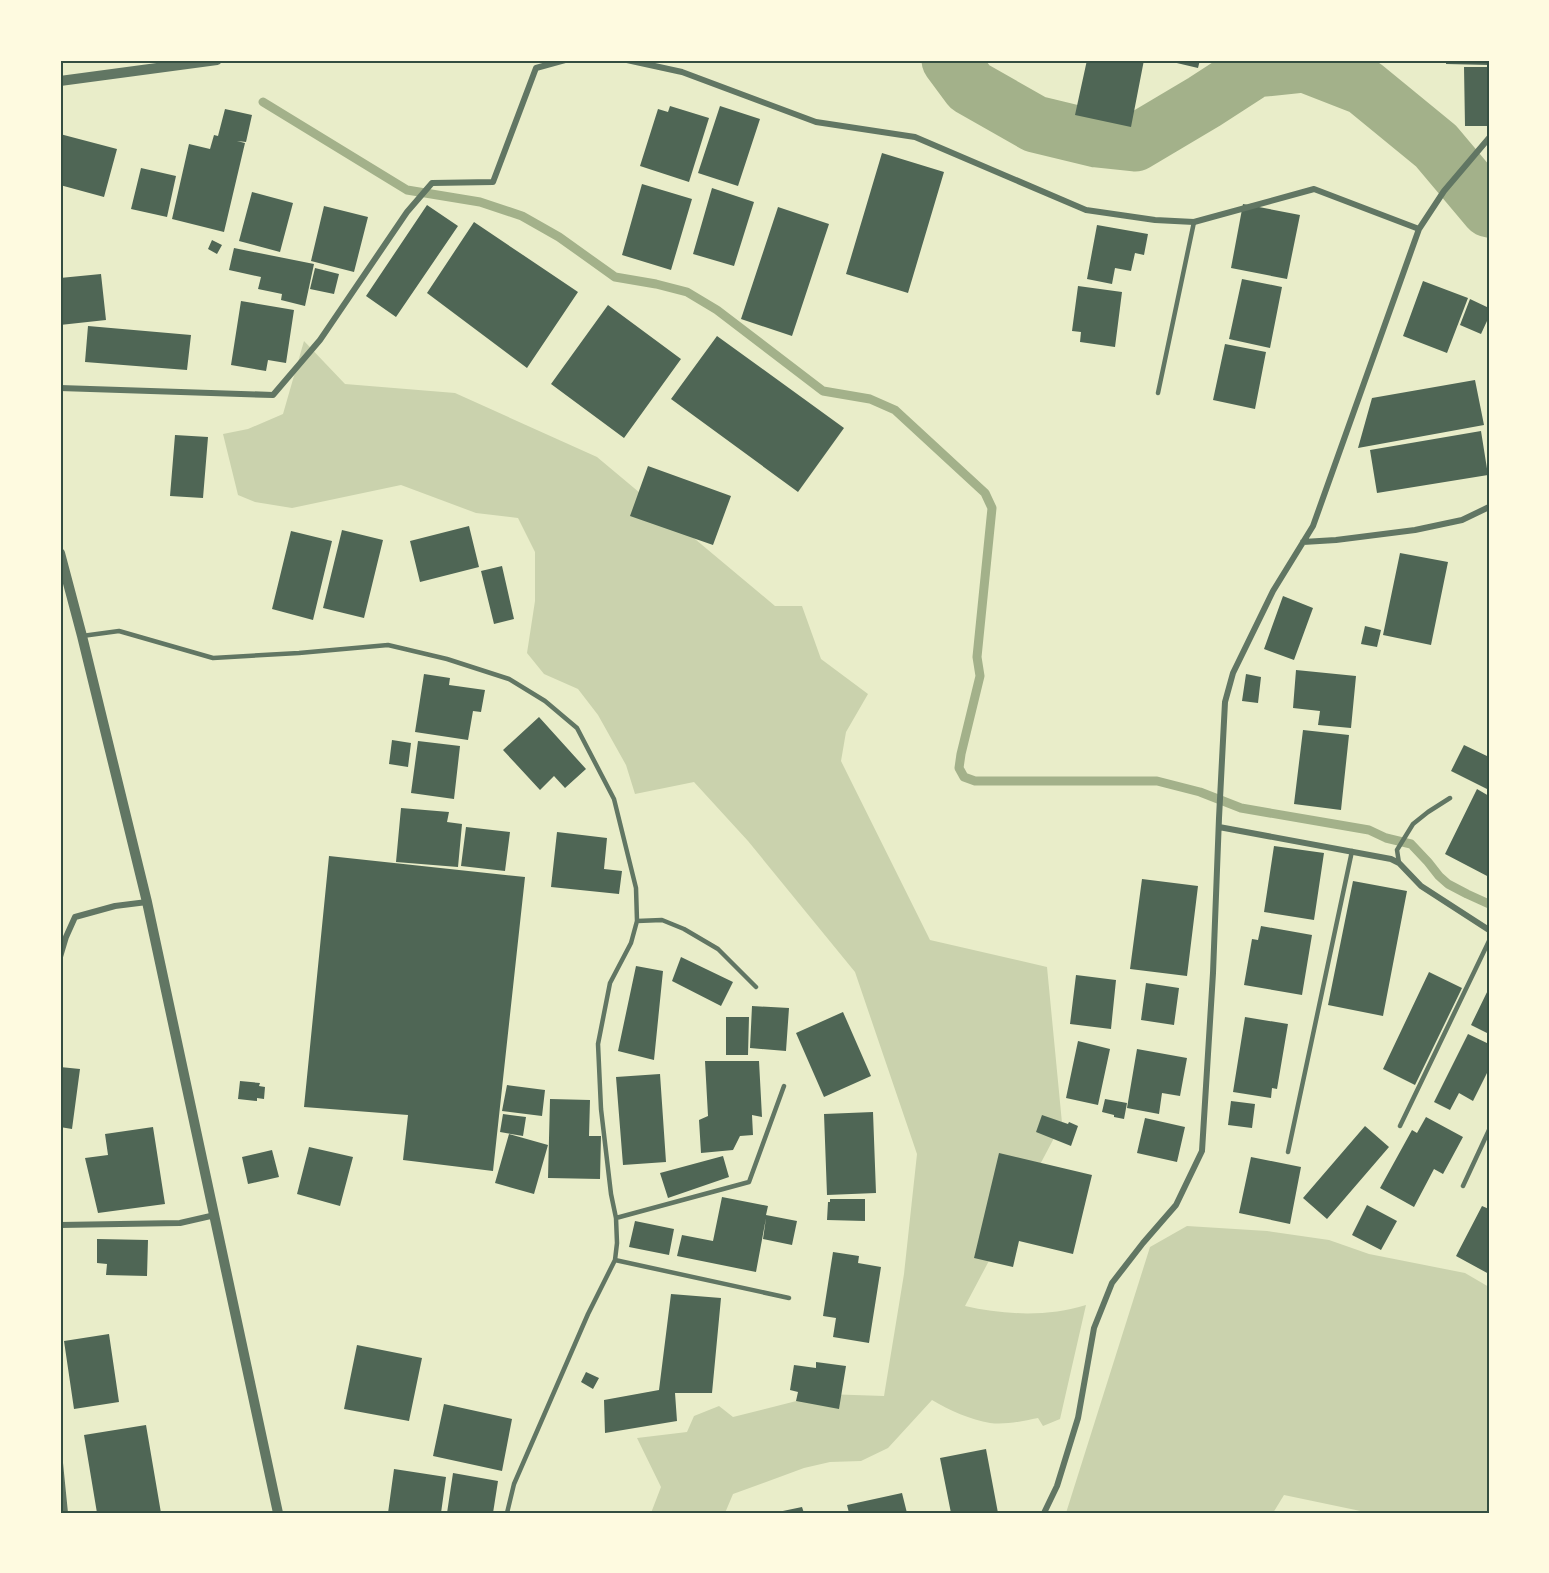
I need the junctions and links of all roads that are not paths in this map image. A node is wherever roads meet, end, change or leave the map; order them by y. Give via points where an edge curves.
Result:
1 (217, 60) edge
2 (565, 60) edge
3 (627, 60) edge
4 (60, 81) edge
5 (1489, 138) edge
6 (1194, 222) junction
7 (1419, 229) junction
8 (60, 388) edge
9 (1158, 393) dead end
10 (1489, 507) edge
11 (1303, 542) junction
12 (60, 554) edge
13 (82, 636) junction
14 (1450, 798) dead end
15 (1219, 826) junction
16 (1352, 851) junction
17 (1399, 863) junction
18 (147, 902) junction
19 (637, 921) junction
20 (1489, 930) edge
21 (1489, 941) edge
22 (60, 957) edge
23 (756, 987) dead end
24 (784, 1086) dead end
25 (1400, 1126) dead end
26 (1489, 1130) edge
27 (1288, 1152) dead end
28 (1463, 1186) dead end
29 (214, 1215) junction
30 (616, 1218) junction
31 (60, 1225) edge
32 (615, 1260) junction
33 (789, 1298) dead end
34 (60, 1463) edge
35 (65, 1513) edge
36 (278, 1513) edge
37 (507, 1513) edge
38 (1044, 1513) edge

1 - 4 street
2 - 8 street via 536,68 493,182 432,183 407,212 320,340 273,395
3 - 6 street via 682,72 816,122 915,137 1086,210
5 - 7 street via 1444,191
6 - 7 street via 1314,189
6 - 9 lane
7 - 11 street via 1313,526
10 - 11 street via 1462,520 1415,530
11 - 15 street via 1233,673 1225,702
12 - 13 street
13 - 18 street
13 - 19 lane via 118,631 213,658 388,645 509,679 545,701 577,728 614,799 636,888
14 - 17 lane via 1413,824 1397,850
15 - 16 street
15 - 38 street via 1203,1151 1176,1205 1112,1283 1094,1328 1078,1419 1057,1486
16 - 17 street
16 - 27 lane
17 - 20 street via 1421,886
18 - 22 street via 75,917
18 - 29 street
19 - 23 lane via 663,920 684,929 718,949
19 - 30 lane via 631,943 610,983 598,1044 601,1109
21 - 25 lane
24 - 30 lane via 748,1182
26 - 28 lane
29 - 31 street via 180,1223
29 - 36 street
30 - 32 lane
32 - 33 lane
32 - 37 lane via 514,1484
34 - 35 street

